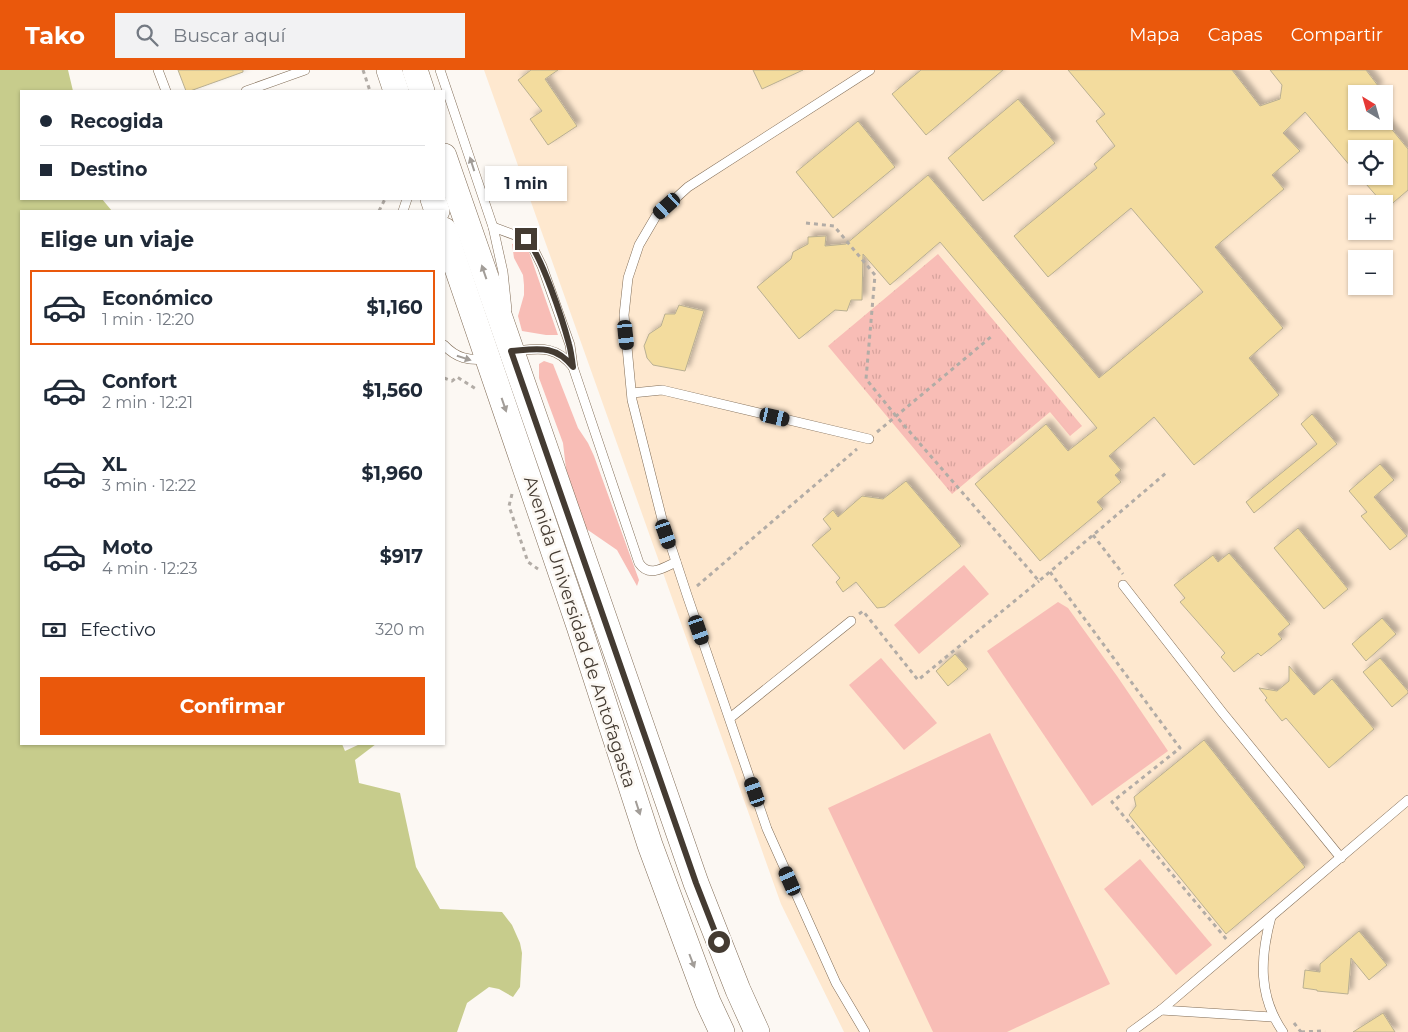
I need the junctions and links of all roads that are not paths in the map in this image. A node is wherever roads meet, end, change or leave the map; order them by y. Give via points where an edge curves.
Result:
1 (158, 70) edge
2 (305, 70) edge
3 (389, 70) edge
4 (415, 70) edge
5 (440, 70) edge
6 (870, 70) edge
7 (166, 90) edge
8 (249, 90) edge
9 (396, 90) edge
10 (422, 90) edge
11 (445, 160) edge
12 (493, 227) junction
13 (445, 232) edge
14 (445, 346) edge
15 (499, 355) junction
16 (573, 367) junction
17 (632, 393) junction
18 (869, 439) road end
19 (676, 562) junction
20 (1123, 585) dead end
21 (851, 621) road end
22 (730, 718) junction
23 (1408, 800) edge
24 (1341, 858) junction
25 (1271, 917) junction
26 (1162, 1010) junction
27 (1272, 1017) junction
28 (720, 1029) edge
29 (757, 1032) edge
30 (865, 1032) edge
31 (1131, 1032) edge
32 (1282, 1032) edge

1 - 7 lane
2 - 8 lane
3 - 9 main road
4 - 10 main road
12 -> 5 lane
6 - 17 lane via 688,187 656,216 639,245 628,278 624,315
15 -> 11 main road, Avenida Universidad de Antofagasta
12 - 15 lane via 503,272
12 - 16 lane via 526,239 531,244 570,345
13 - 15 main road, Avenida Universidad de Antofagasta
14 -> 15 lane via 464,359
15 - 16 lane via 549,350 562,355
15 -> 28 main road, Avenida Universidad de Antofagasta via 579,626 650,845
15 - 29 main road, Avenida Universidad de Antofagasta via 696,883
16 - 19 lane via 639,563 646,570 657,571
17 - 18 lane via 662,390
17 - 19 lane via 662,519
19 - 22 lane
20 - 24 lane
21 - 22 lane
22 - 30 lane via 767,829 836,983
23 - 24 lane
24 - 25 lane
25 - 26 lane
25 - 27 lane via 1262,962 1264,988
26 - 27 lane
26 - 31 lane
27 - 32 lane

